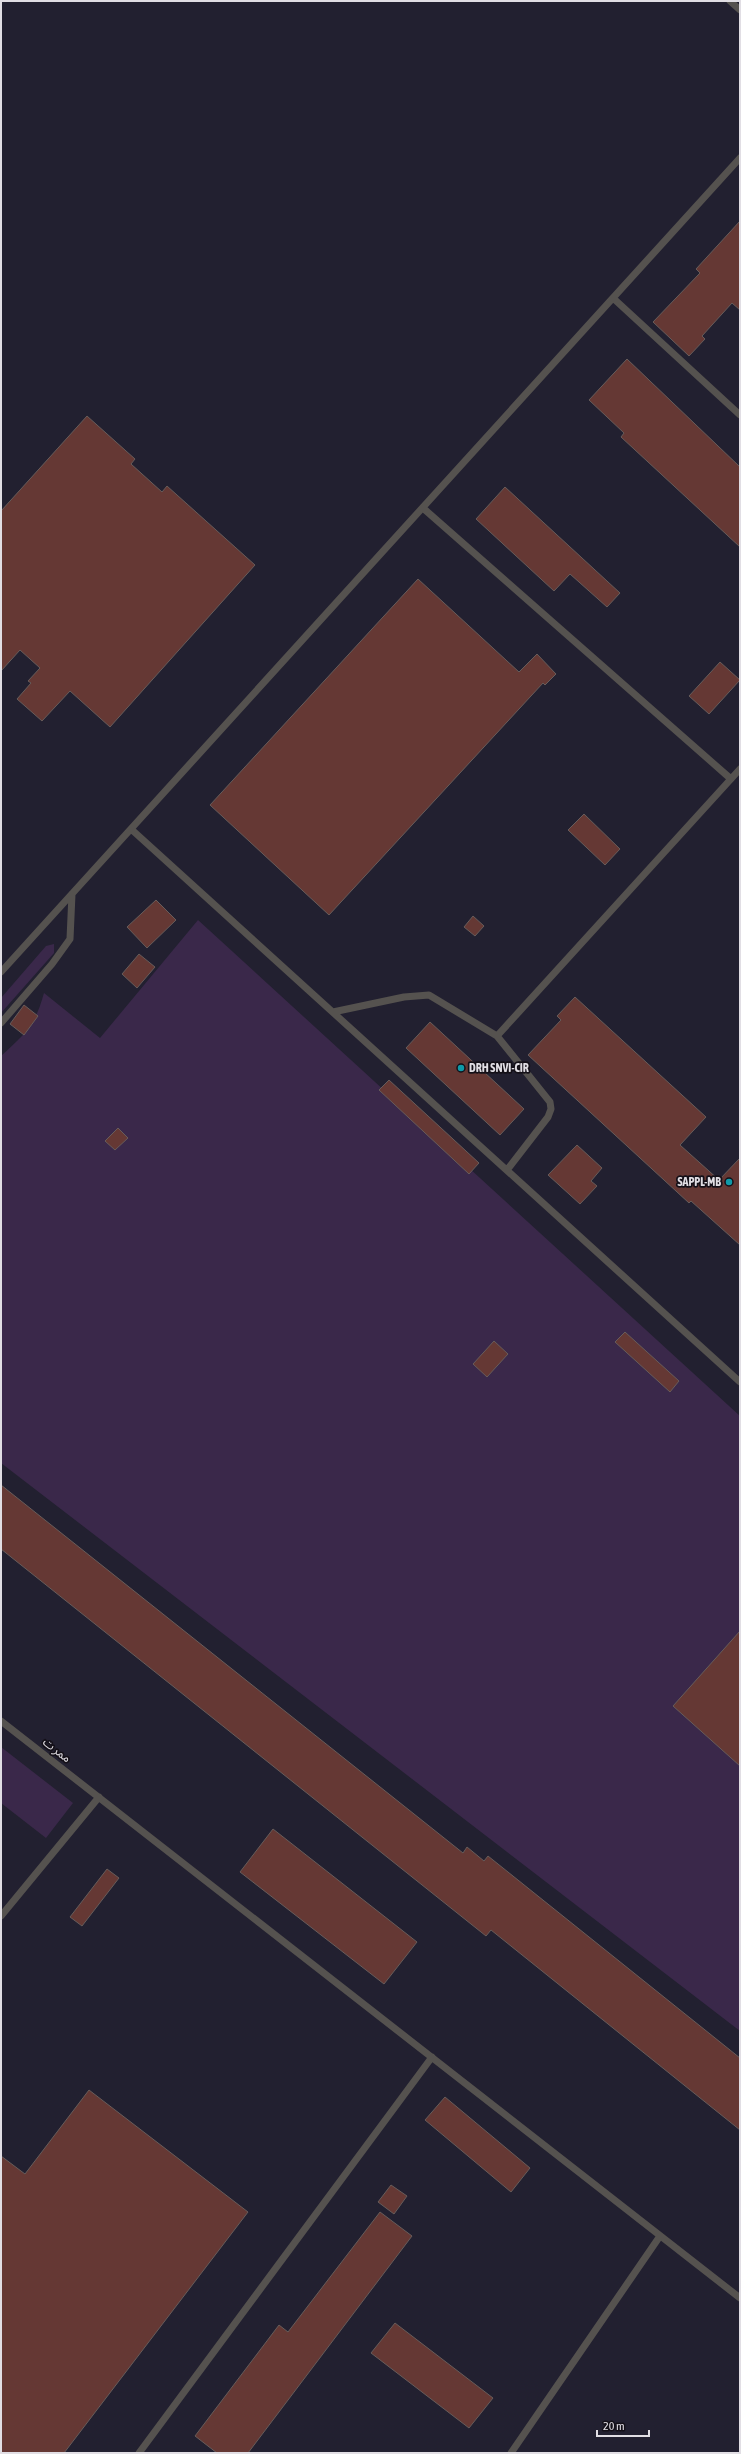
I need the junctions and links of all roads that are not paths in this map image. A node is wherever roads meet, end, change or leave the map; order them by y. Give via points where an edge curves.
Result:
1 (730, 1) edge
2 (740, 10) edge
3 (740, 158) edge
4 (613, 298) junction
5 (740, 415) edge
6 (423, 508) junction
7 (740, 769) edge
8 (731, 779) junction
9 (131, 829) junction
10 (72, 894) junction
11 (1, 972) edge
12 (333, 1012) junction
13 (1, 1023) edge
14 (497, 1036) junction
15 (507, 1170) junction
16 (740, 1382) edge
17 (1, 1721) edge
18 (98, 1797) junction
19 (1, 1916) edge
20 (432, 2057) junction
21 (660, 2236) junction
22 (740, 2298) edge
23 (139, 2453) edge
24 (511, 2453) edge

1 - 2 lane
3 - 4 lane
4 - 5 lane
4 - 6 lane
6 - 8 lane
6 - 9 lane
7 - 8 lane
8 - 14 lane
9 - 10 lane
9 - 12 lane
10 - 11 lane
10 - 13 lane via 70,939
12 - 14 lane via 429,994
12 - 15 lane
14 - 15 lane via 550,1102 551,1109 548,1118
15 - 16 lane
17 - 18 lane, ممر ت
18 - 19 lane
18 - 20 lane, ممر ت
20 - 21 lane, ممر ت
20 - 23 lane
21 - 22 lane, ممر ت
21 - 24 lane

